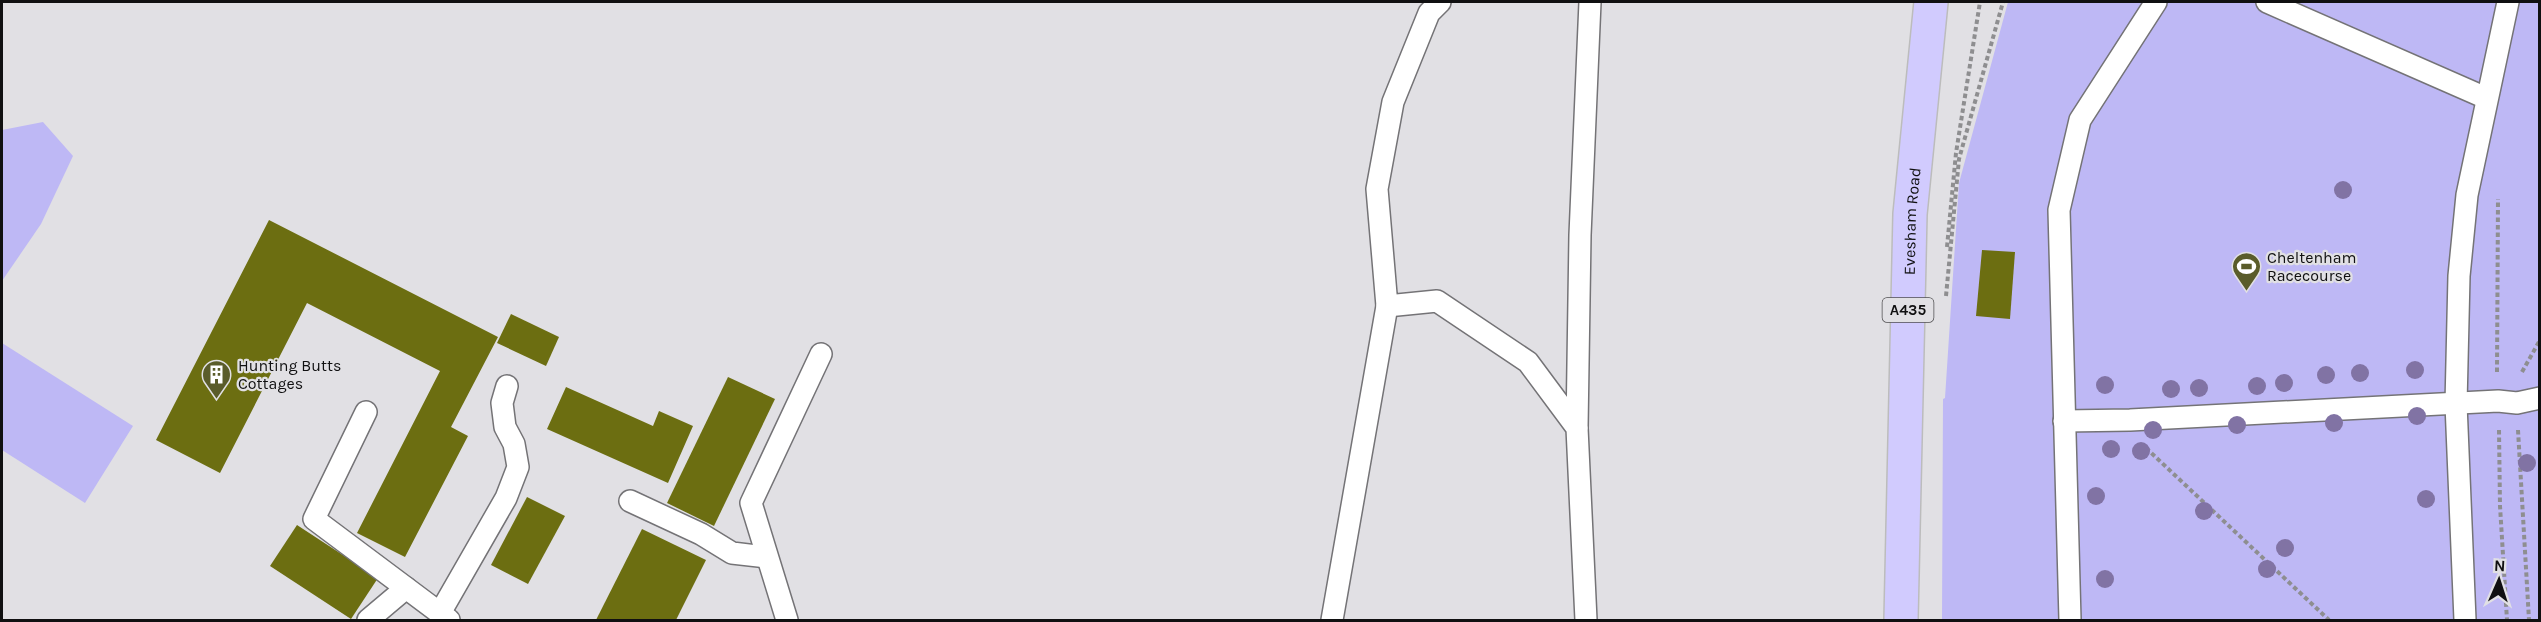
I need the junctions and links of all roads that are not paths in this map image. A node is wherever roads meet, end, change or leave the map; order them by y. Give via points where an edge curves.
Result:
1 (1440, 2) edge
2 (1590, 2) edge
3 (1931, 2) edge
4 (2156, 2) edge
5 (2267, 2) edge
6 (2508, 2) edge
7 (2486, 98) junction
8 (1387, 306) junction
9 (821, 354) dead end
10 (507, 386) dead end
11 (2540, 398) edge
12 (2456, 404) junction
13 (366, 412) dead end
14 (2064, 420) junction
15 (1577, 428) junction
16 (630, 501) dead end
17 (766, 557) junction
18 (406, 588) junction
19 (445, 617) edge
20 (368, 621) edge
21 (787, 621) edge
22 (1332, 621) edge
23 (1587, 621) edge
24 (1901, 621) edge
25 (2070, 621) edge
26 (2465, 621) edge

1 - 8 lane via 1429,13 1393,102 1377,189
2 - 15 lane
3 - 24 main road, Evesham Road / A435 via 1910,214
4 - 14 lane via 2080,120 2059,210
5 - 7 lane
6 - 7 lane
7 - 12 lane via 2466,195 2459,276
8 - 15 lane via 1437,301 1528,362
8 - 22 lane
9 - 17 lane via 751,503
10 - 19 lane via 502,403 505,427 514,444 518,467
11 - 12 lane
12 - 14 lane
12 - 26 lane
13 - 18 lane via 314,519
14 - 25 lane
15 - 23 lane
16 - 17 lane via 732,553
17 - 21 lane
18 - 19 lane
18 - 20 lane

